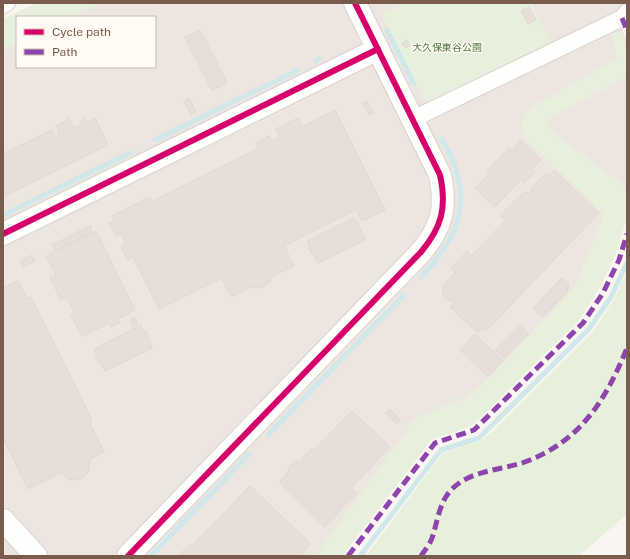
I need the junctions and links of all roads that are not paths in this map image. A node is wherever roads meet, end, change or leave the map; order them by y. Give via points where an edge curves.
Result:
1 (7, 3) edge
2 (355, 3) edge
3 (3, 5) edge
4 (627, 12) edge
5 (378, 49) junction
6 (413, 119) junction
7 (3, 234) edge
8 (3, 520) edge
9 (36, 556) edge
10 (128, 556) edge

1 - 3 street
2 - 5 street
4 - 6 street via 622,18
5 - 6 street
5 - 7 street
6 - 10 street via 440,175 444,191 439,224 432,239
8 - 9 street

